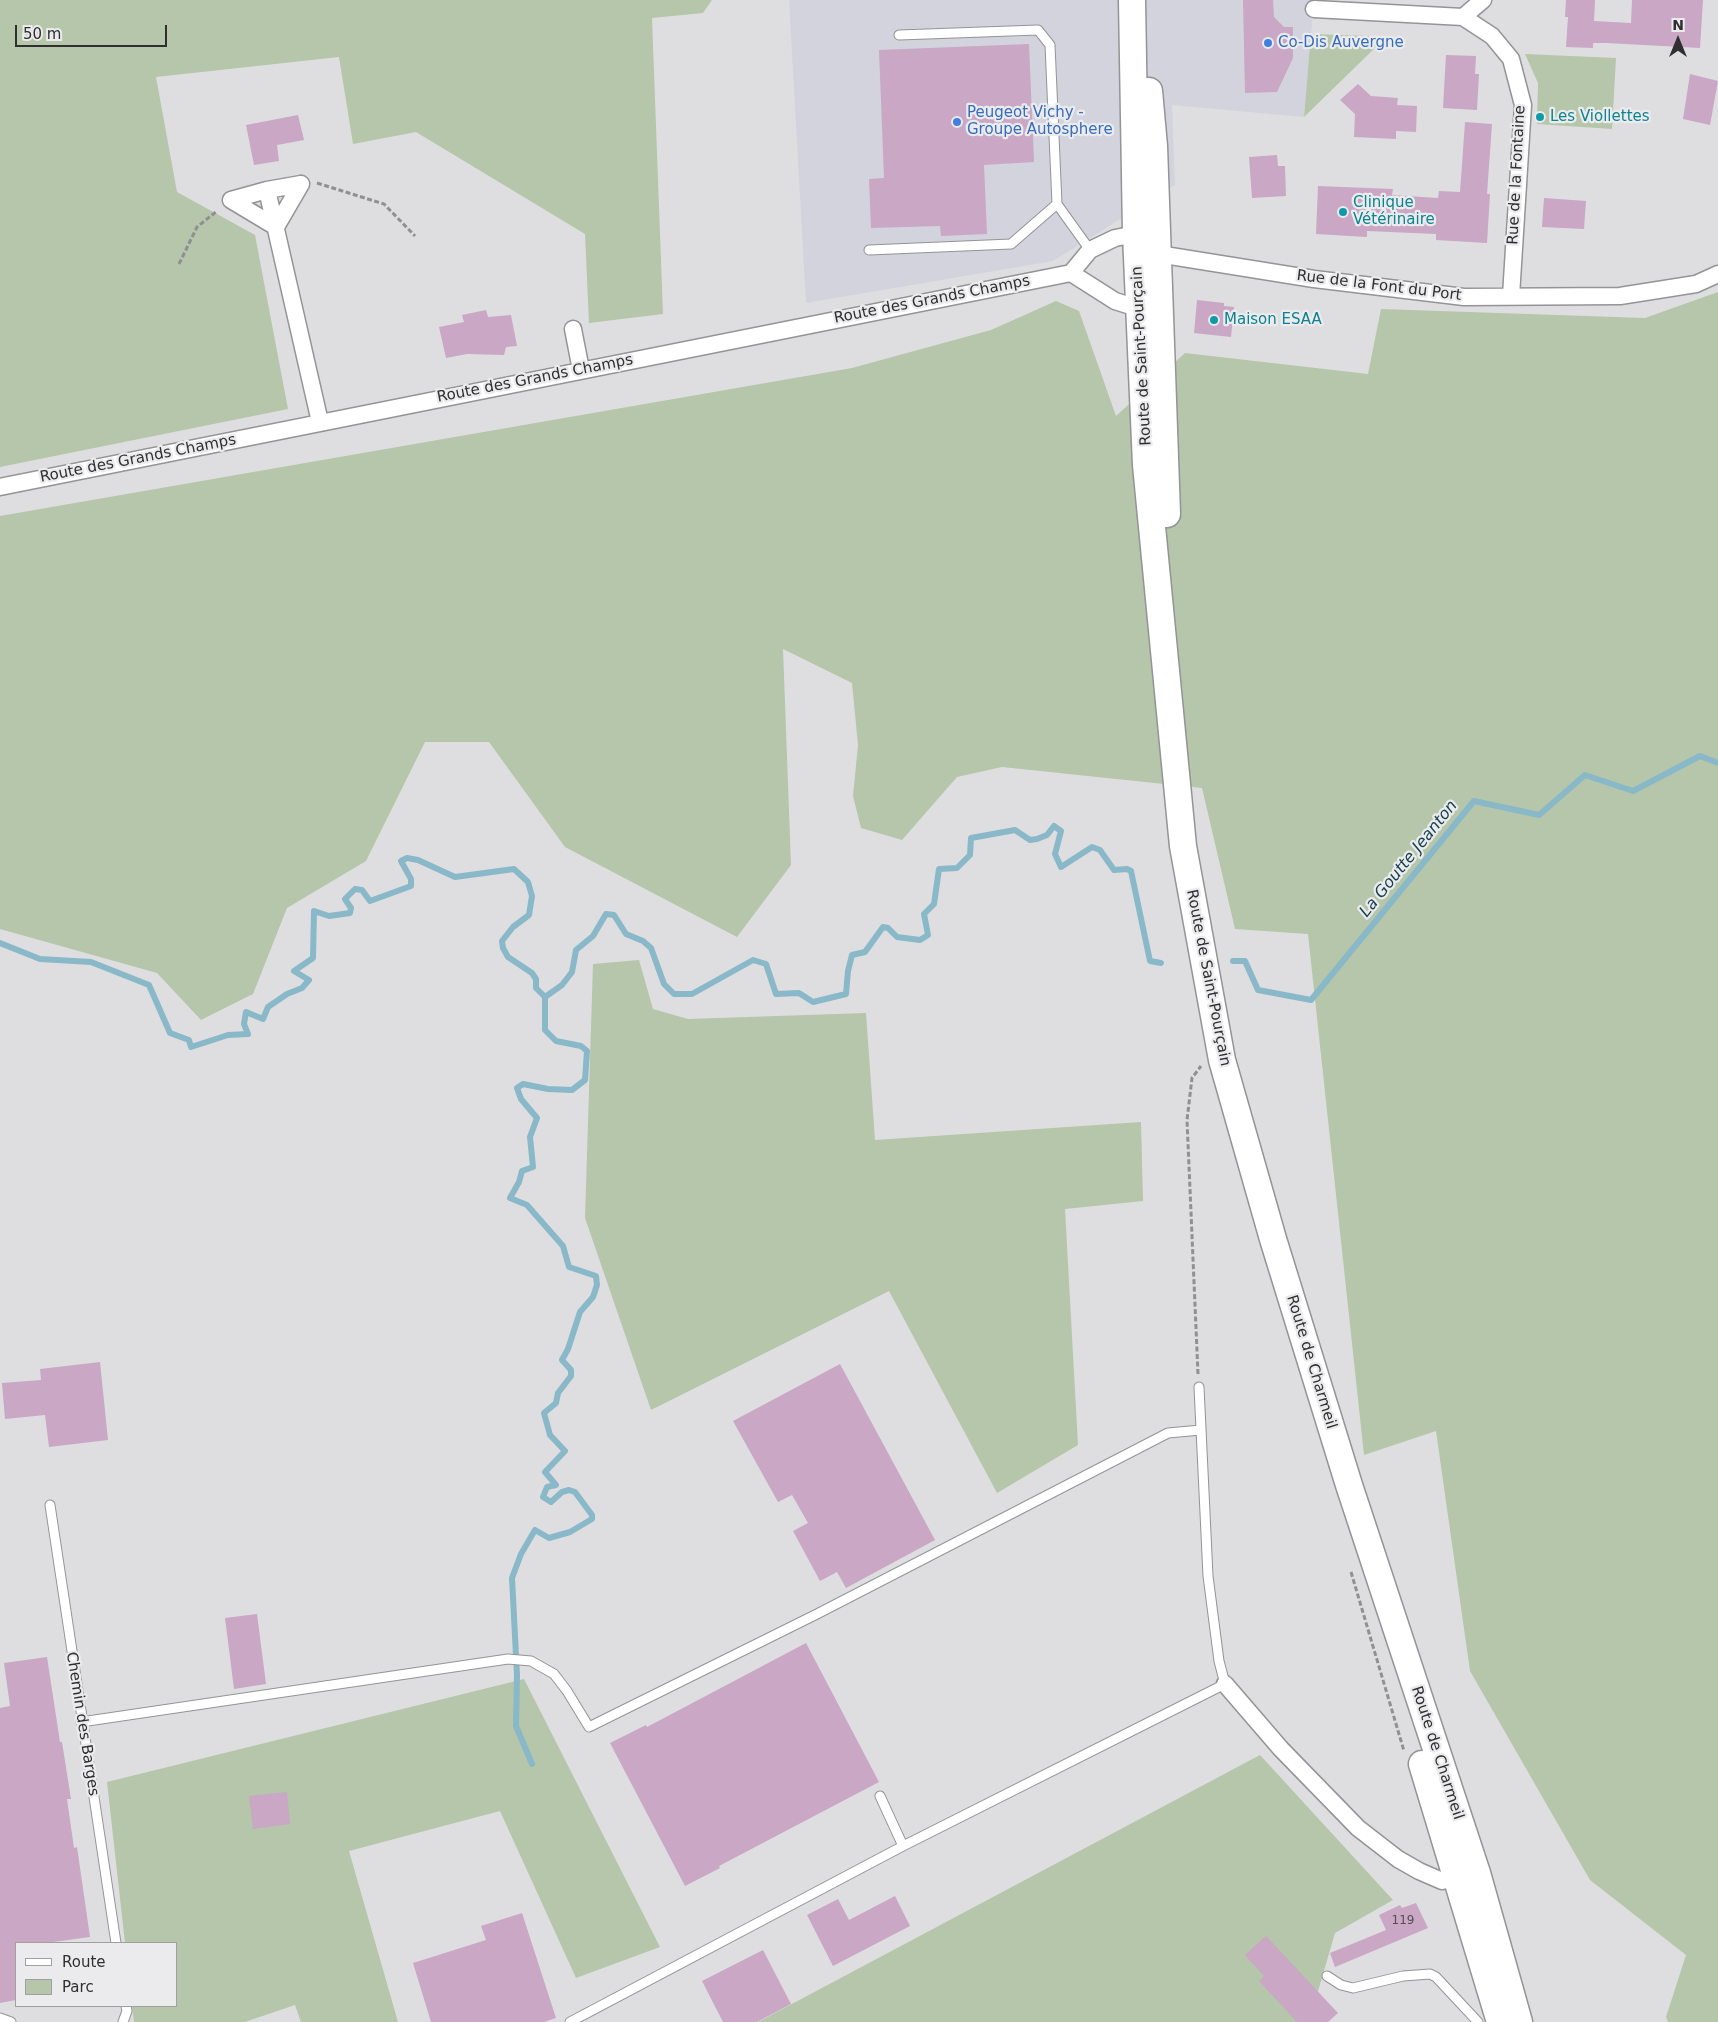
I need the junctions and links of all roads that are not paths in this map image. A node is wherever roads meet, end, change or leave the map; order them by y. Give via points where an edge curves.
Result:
1 (1132, 0) edge
2 (1140, 0) edge
3 (1483, 0) edge
4 (1314, 8) dead end
5 (1463, 17) junction
6 (899, 35) dead end
7 (267, 190) junction
8 (1057, 204) junction
9 (276, 227) junction
10 (1136, 234) junction
11 (869, 250) dead end
12 (1090, 250) junction
13 (1158, 254) junction
14 (1070, 273) junction
15 (1718, 274) edge
16 (1511, 296) junction
17 (1150, 308) junction
18 (573, 329) dead end
19 (581, 370) junction
20 (320, 422) junction
21 (0, 487) edge
22 (1273, 1239) joint
23 (1199, 1387) road end
24 (1201, 1430) junction
25 (50, 1505) dead end
26 (1225, 1684) junction
27 (81, 1722) junction
28 (880, 1796) dead end
29 (903, 1846) junction
30 (1466, 1876) junction
31 (116, 1942) edge
32 (1327, 1976) dead end
33 (126, 2007) edge
34 (0, 2018) edge
35 (1500, 2020) edge
36 (11, 2022) edge
37 (123, 2022) edge
38 (570, 2022) edge

1 - 10 main road, Route de Saint-Pourçain
2 - 13 main road, Route de Saint-Pourçain via 1154,146
3 - 5 street
4 - 5 street, Rue de la Fontaine
5 - 16 street, Rue de la Fontaine via 1492,36 1511,59 1523,105
6 - 8 lane via 1038,30 1050,45
7 - 9 street
7 - 9 street via 301,184
7 - 9 street via 231,200
8 - 11 lane via 1011,244
8 - 12 lane
9 - 20 street
10 - 12 street via 1115,238
10 - 13 street
10 - 17 main road, Route de Saint-Pourçain
12 - 14 street
13 - 16 street, Rue de la Font du Port via 1420,293 1464,297
13 - 17 main road, Route de Saint-Pourçain
14 - 17 street via 1115,301
14 - 19 street, Route des Grands Champs
15 - 16 street, Rue de la Font du Port via 1696,284 1620,296
17 - 22 main road, Route de Saint-Pourçain via 1146,465 1182,846 1220,1050
18 - 19 street
19 - 20 street, Route des Grands Champs
20 - 21 street, Route des Grands Champs
22 - 30 main road, Route de Charmeil via 1349,1485 1384,1634
23 - 24 lane
24 - 26 lane via 1208,1576
24 - 27 lane via 1168,1433 589,1727 554,1674 531,1662 508,1659
25 - 27 lane, Chemin des Barges
26 - 29 lane
26 - 30 street via 1281,1749 1358,1828 1418,1872 1438,1880
27 - 31 lane, Chemin des Barges
28 - 29 lane
29 - 38 lane
30 - 35 main road, Route de Charmeil
32 - 35 lane via 1341,1986 1353,1988 1403,1976 1430,1974
33 - 37 lane
34 - 36 lane

